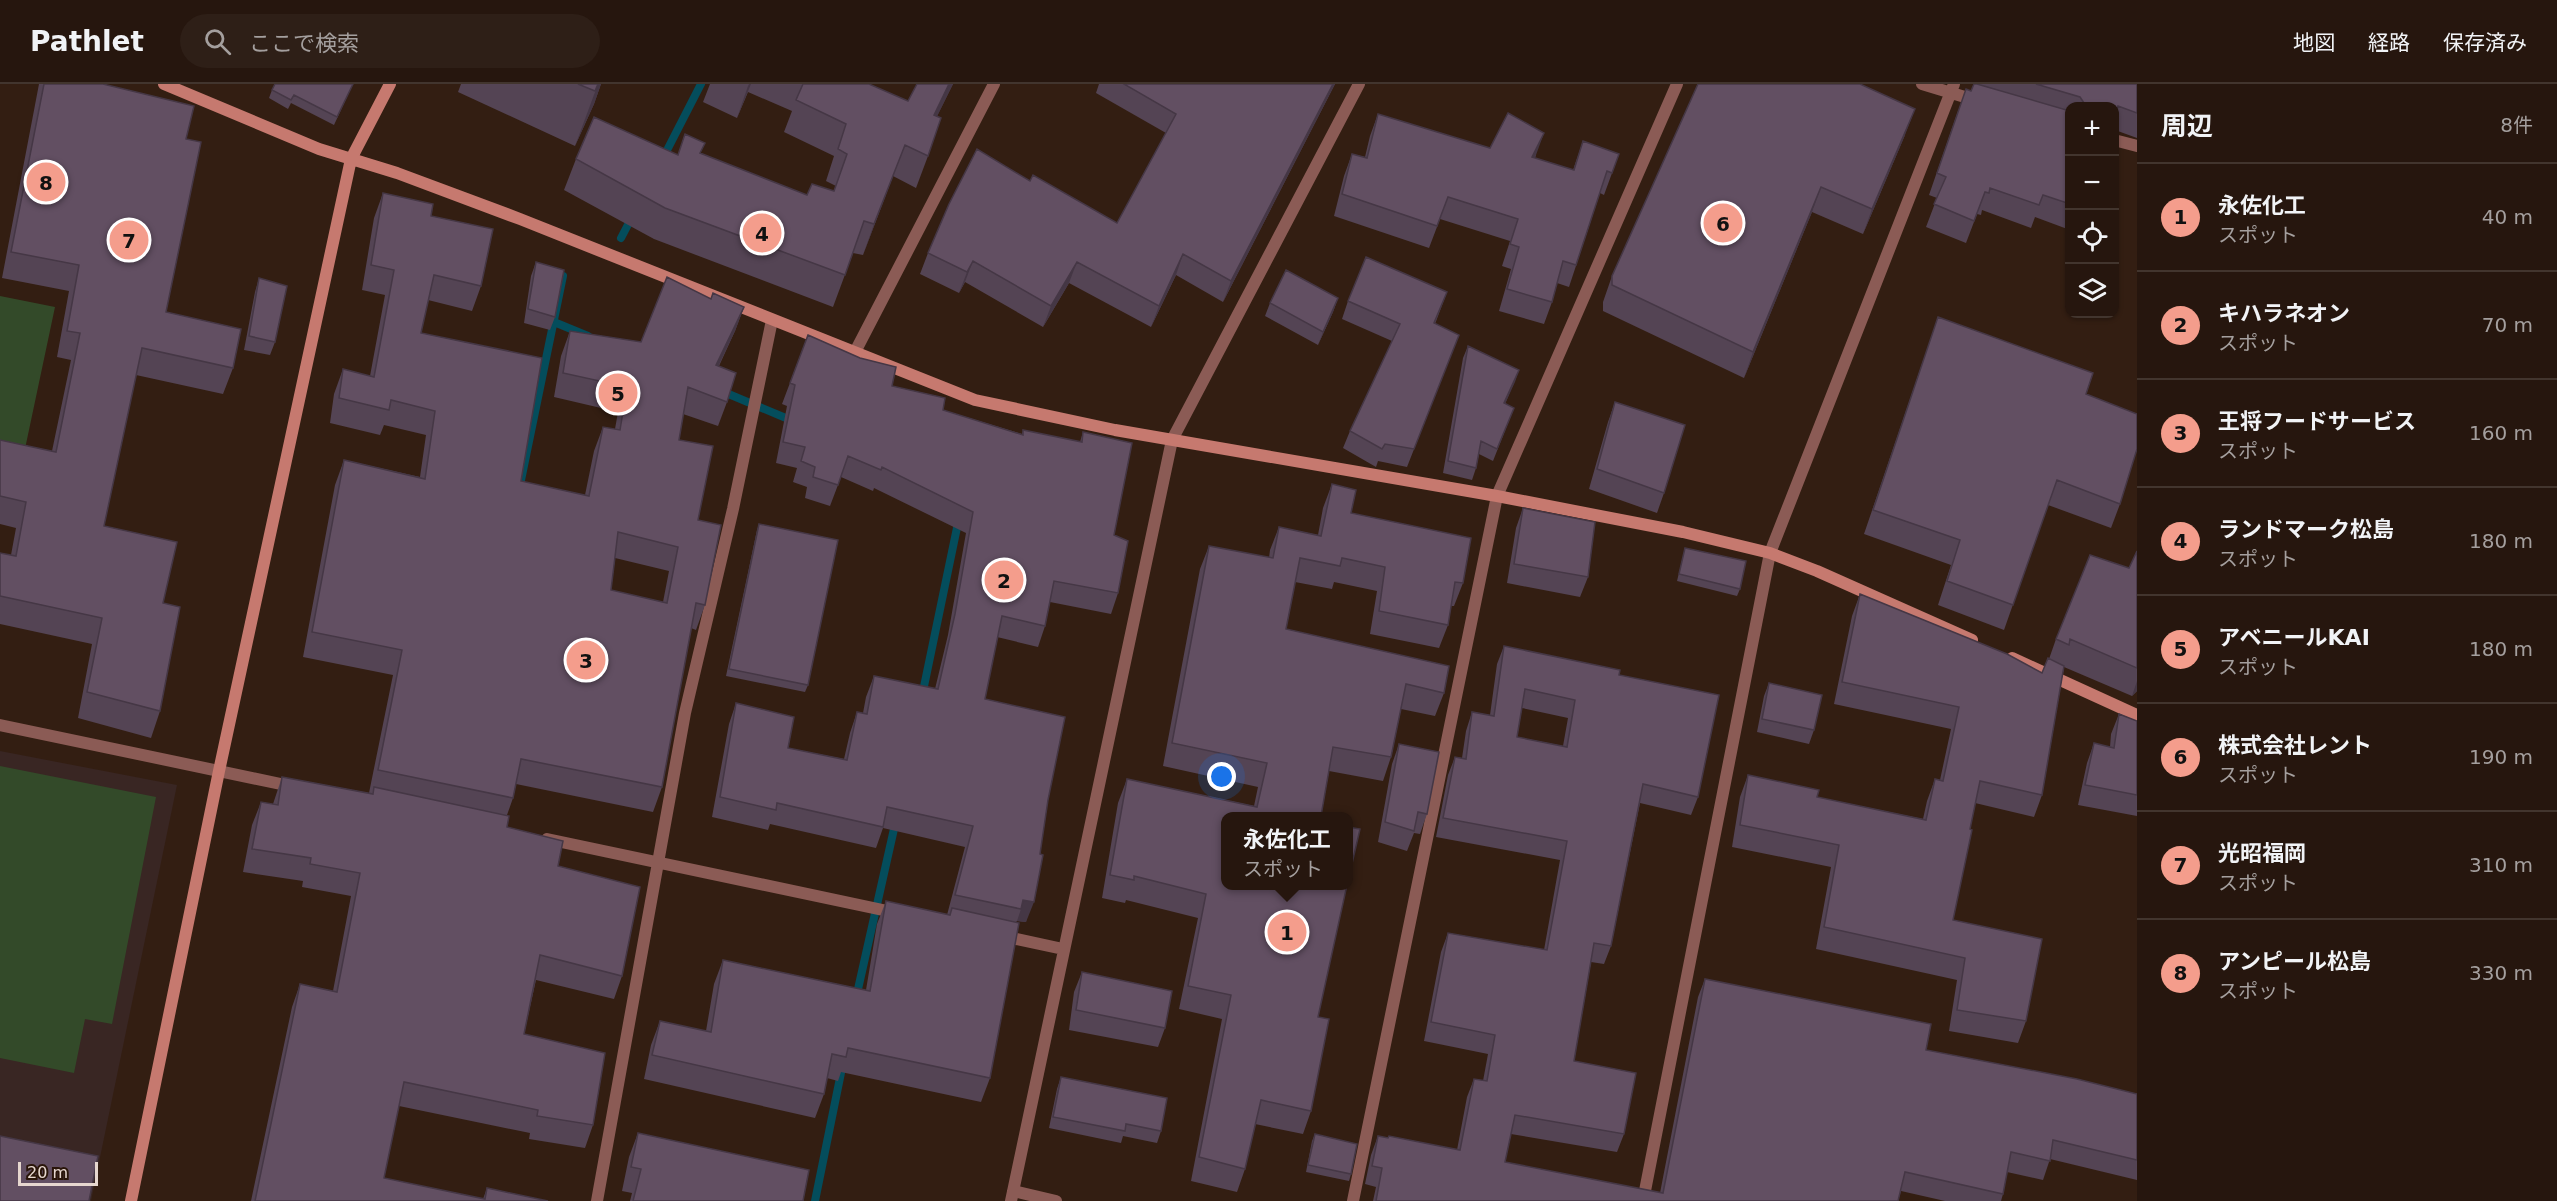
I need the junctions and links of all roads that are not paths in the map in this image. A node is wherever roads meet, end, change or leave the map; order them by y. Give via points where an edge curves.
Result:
1 (165, 84) edge
2 (390, 84) edge
3 (994, 84) edge
4 (1359, 84) edge
5 (1677, 84) edge
6 (1922, 84) edge
7 (1952, 89) edge
8 (1994, 106) edge
9 (2119, 141) edge
10 (2137, 146) edge
11 (351, 159) junction
12 (772, 320) junction
13 (855, 352) junction
14 (1172, 440) junction
15 (1497, 496) junction
16 (1770, 554) junction
17 (2137, 714) edge
18 (0, 725) edge
19 (219, 771) junction
20 (313, 790) edge
21 (531, 836) edge
22 (657, 862) junction
23 (913, 917) edge
24 (994, 934) edge
25 (1063, 949) junction
26 (1012, 1196) edge
27 (131, 1201) edge
28 (597, 1201) edge
29 (1056, 1201) edge
30 (1353, 1201) edge
31 (1643, 1201) edge

1 - 11 street
2 - 11 street
3 - 13 street
4 - 14 street
5 - 15 street
6 - 7 street
7 - 8 street
7 - 16 street
9 - 10 street
11 - 12 street via 520,219
11 - 19 street
12 - 13 street
12 - 22 street via 685,713
13 - 14 street via 975,400
14 - 15 street
14 - 25 street
15 - 16 street via 1683,532
15 - 30 street
16 - 17 street via 1817,571
16 - 31 street
18 - 19 street
19 - 20 street
19 - 27 street
21 - 22 street
22 - 23 street
22 - 28 street
24 - 25 street
25 - 26 street
26 - 29 street

